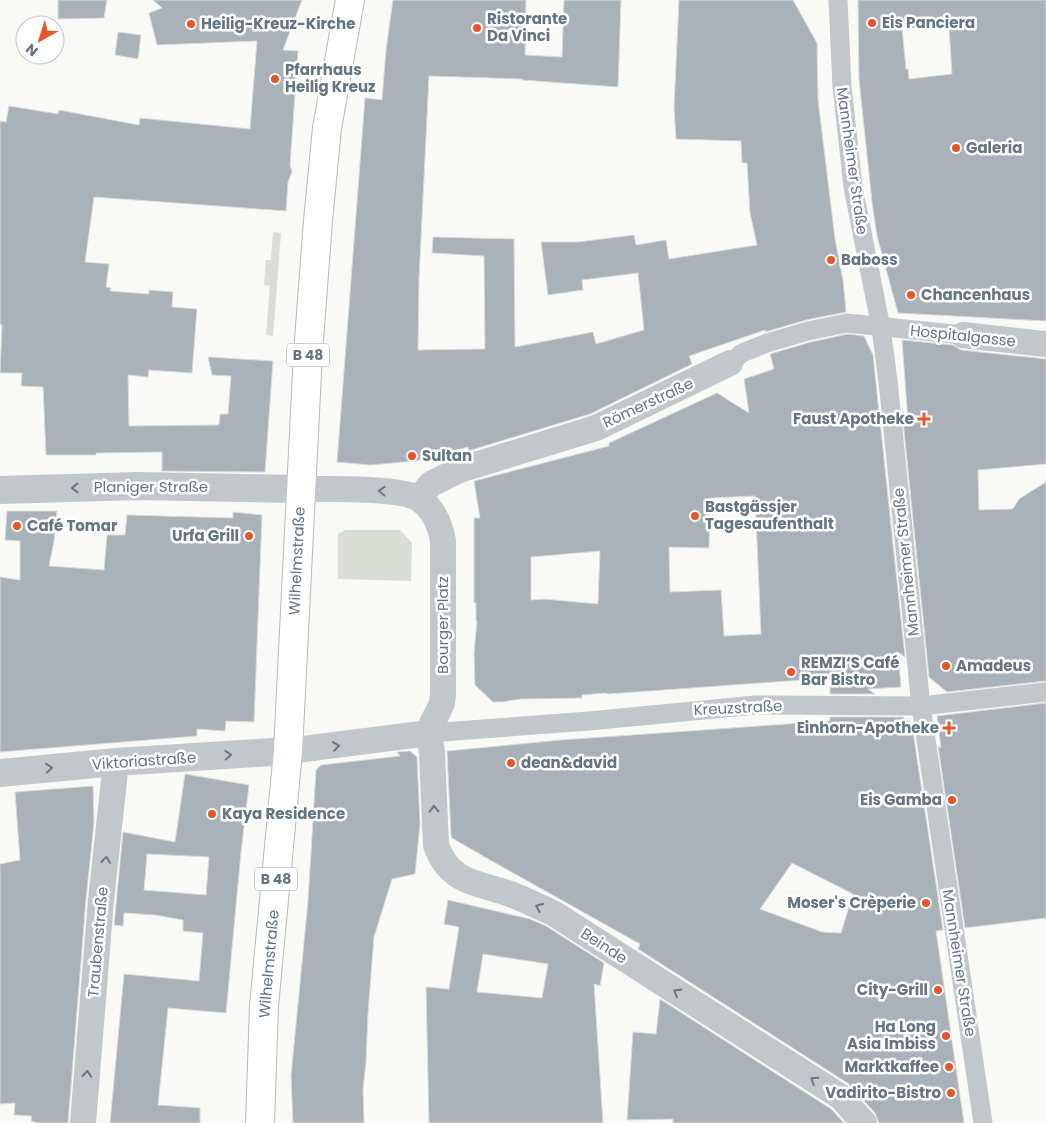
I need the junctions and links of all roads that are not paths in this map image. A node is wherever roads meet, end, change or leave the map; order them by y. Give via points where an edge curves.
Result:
1 (350, 0) edge
2 (838, 0) edge
3 (881, 328) junction
4 (963, 335) joint
5 (1046, 344) edge
6 (730, 363) joint
7 (301, 488) junction
8 (0, 490) edge
9 (419, 498) junction
10 (1046, 692) edge
11 (921, 706) junction
12 (429, 733) junction
13 (288, 751) junction
14 (116, 762) junction
15 (0, 772) edge
16 (83, 1123) edge
17 (260, 1123) edge
18 (864, 1123) edge
19 (983, 1123) edge

1 - 7 main road, Wilhelmstraße / B 48 via 327,128 308,353
2 - 3 street, Mannheimer Straße via 842,94 853,188
3 - 4 street, Hospitalgasse
3 - 6 street, Römerstraße via 847,323 808,331 742,353
3 - 11 street, Mannheimer Straße
4 - 5 street, Hospitalgasse
6 - 9 street, Römerstraße via 596,428 459,470 431,484
7 -> 8 street, Planiger Straße via 138,486
9 -> 7 street via 402,492
7 - 13 main road, Wilhelmstraße / B 48
9 - 12 street, Bourger Platz via 440,524 443,541 443,694
10 - 11 street, Kreuzstraße
11 - 12 street, Kreuzstraße via 756,705
11 - 19 street, Mannheimer Straße
13 -> 12 street
18 -> 12 street, Beinde via 841,1097 553,913 463,878 448,867 436,845
14 -> 13 street, Viktoriastraße
13 - 17 main road, Wilhelmstraße / B 48 via 264,1006
15 -> 14 street, Viktoriastraße
16 -> 14 street, Traubenstraße

